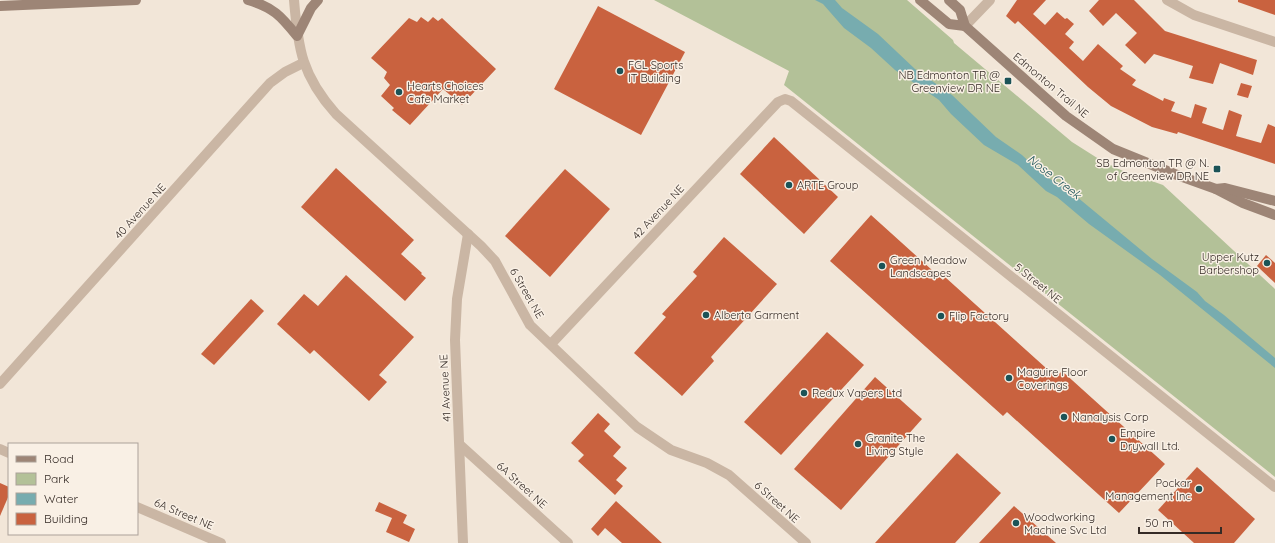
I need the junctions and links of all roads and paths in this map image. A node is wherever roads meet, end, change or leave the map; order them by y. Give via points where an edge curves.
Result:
1 (136, 0) edge
2 (248, 0) edge
3 (294, 0) edge
4 (318, 0) edge
5 (920, 0) edge
6 (949, 0) edge
7 (990, 0) edge
8 (1167, 0) edge
9 (0, 6) edge
10 (965, 26) junction
11 (297, 36) junction
12 (1275, 42) edge
13 (303, 63) junction
14 (785, 99) joint
15 (1216, 188) junction
16 (1275, 201) edge
17 (1275, 215) edge
18 (468, 234) junction
19 (551, 344) junction
20 (0, 384) edge
21 (460, 445) junction
22 (1275, 487) edge
23 (138, 507) edge
24 (221, 543) edge
25 (463, 543) edge
26 (568, 543) edge
27 (806, 543) edge

1 - 9 main road
2 - 11 main road via 274,10
3 - 11 street, 6 Street NE
4 - 11 main road via 311,8
5 - 10 main road, Edmonton Trail NE via 949,24
6 - 10 main road, Edmonton Trail NE via 960,10
7 - 10 street
8 - 12 street via 1194,16
10 - 15 main road, Edmonton Trail NE via 1066,116 1113,149
11 - 13 street, 6 Street NE
13 - 18 street, 6 Street NE via 313,84 336,114
13 - 20 street, 40 Avenue NE via 270,83
14 - 19 street, 42 Avenue NE via 778,102
14 - 22 street, 5 Street NE via 791,101
15 - 16 main road, Edmonton Trail NE
15 - 17 main road, Edmonton Trail NE via 1223,194
18 - 19 street, 6 Street NE via 495,262 530,325
18 - 21 street, 41 Avenue NE via 458,292 455,334
19 - 27 street, 6 Street NE via 637,427 671,450 707,463 729,475
21 - 25 street, 41 Avenue NE
21 - 26 street, 6A Street NE
23 - 24 street, 6A Street NE

